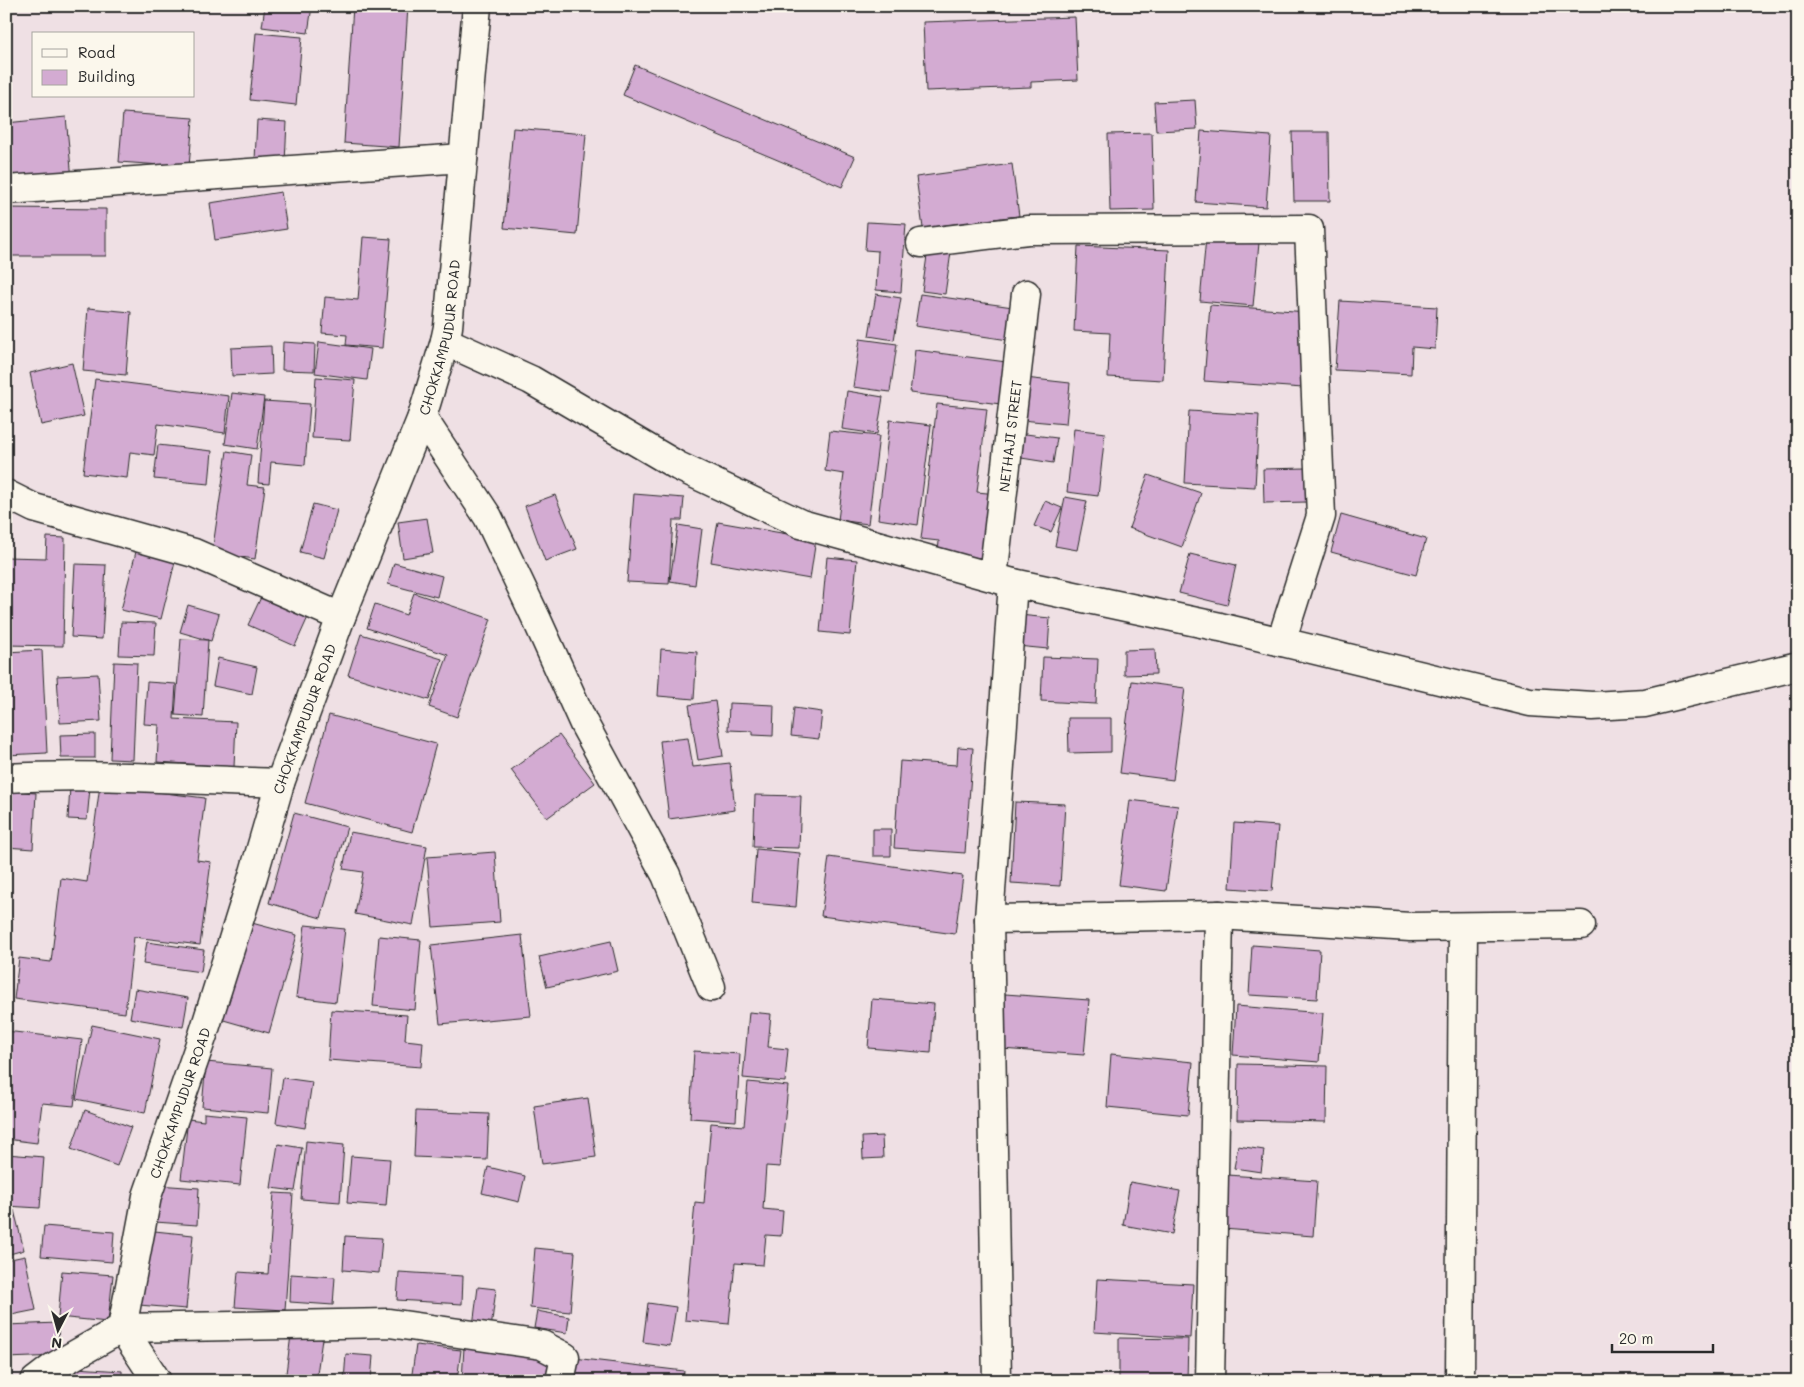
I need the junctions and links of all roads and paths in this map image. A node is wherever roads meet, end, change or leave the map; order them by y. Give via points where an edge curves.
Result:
1 (477, 6) edge
2 (463, 158) junction
3 (6, 190) edge
4 (921, 243) dead end
5 (1026, 294) dead end
6 (444, 341) junction
7 (422, 417) junction
8 (6, 494) edge
9 (1003, 580) junction
10 (341, 617) junction
11 (1281, 642) junction
12 (1798, 666) edge
13 (6, 778) edge
14 (280, 783) junction
15 (1219, 915) junction
16 (989, 919) junction
17 (1580, 925) dead end
18 (1463, 927) junction
19 (711, 987) dead end
20 (122, 1328) junction
21 (35, 1381) edge
22 (156, 1381) edge
23 (560, 1381) edge
24 (997, 1381) edge
25 (1210, 1381) edge
26 (1460, 1381) edge

1 - 2 street, CHOKKAMPUDUR ROAD
2 - 3 street
2 - 6 street, CHOKKAMPUDUR ROAD via 448,327
4 - 11 street via 1028,230 1309,229 1321,516
5 - 9 street, NETHAJI STREET
6 - 7 street, CHOKKAMPUDUR ROAD
6 - 9 street via 531,380 678,466 801,524
7 - 10 street, CHOKKAMPUDUR ROAD
7 - 19 street via 488,517 584,724 666,875
8 - 10 street via 34,508 194,554
9 - 11 street
9 - 16 street, NETHAJI STREET
10 - 14 street, CHOKKAMPUDUR ROAD
11 - 12 street via 1530,702 1592,706 1645,703
13 - 14 street via 36,776
14 - 20 street, CHOKKAMPUDUR ROAD via 209,1016 147,1196
15 - 16 street
15 - 18 street via 1410,927
15 - 25 street
16 - 24 street, NETHAJI STREET
17 - 18 street
18 - 26 street
20 - 21 street
20 - 22 street
20 - 23 street via 389,1323 542,1345 565,1357

